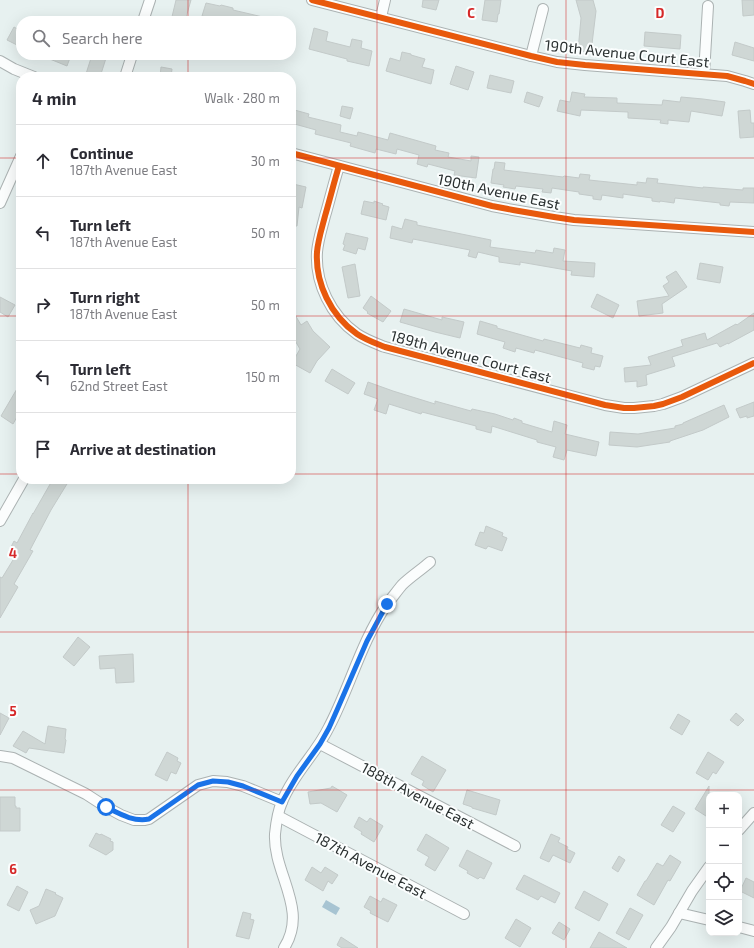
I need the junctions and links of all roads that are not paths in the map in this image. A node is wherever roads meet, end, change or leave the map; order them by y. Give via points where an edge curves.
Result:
1 (150, 0) edge
2 (312, 0) edge
3 (386, 0) edge
4 (708, 6) dead end
5 (543, 9) dead end
6 (145, 16) edge
7 (381, 18) junction
8 (531, 56) junction
9 (130, 60) edge
10 (0, 61) edge
11 (22, 72) edge
12 (127, 72) edge
13 (704, 74) junction
14 (754, 84) edge
15 (296, 154) edge
16 (339, 166) junction
17 (16, 167) edge
18 (0, 203) edge
19 (754, 232) edge
20 (754, 363) edge
21 (21, 484) edge
22 (0, 521) edge
23 (430, 562) dead end
24 (320, 744) junction
25 (0, 756) edge
26 (282, 802) junction
27 (754, 814) edge
28 (278, 816) junction
29 (741, 828) edge
30 (515, 846) dead end
31 (706, 871) edge
32 (679, 913) junction
33 (464, 914) dead end
34 (706, 919) edge
35 (742, 929) edge
36 (754, 931) edge
37 (284, 948) edge
38 (656, 948) edge

1 - 6 street
2 - 7 street, 190th Avenue Court East
3 - 7 street
4 - 13 street
5 - 8 street
7 - 8 street, 190th Avenue Court East
8 - 13 street, 190th Avenue Court East via 584,65
9 - 12 street
10 - 11 street
13 - 14 street, 190th Avenue Court East via 727,76
15 - 16 street, 190th Avenue East
16 - 19 street, 190th Avenue East via 492,206 554,217
16 - 20 street, 189th Avenue Court East via 320,235 317,259 319,275 323,290 339,317 356,333 370,341 624,408 644,408 673,401
17 - 18 street
21 - 22 street
23 - 24 street via 402,585 387,604 367,641
24 - 26 street
24 - 30 street, 188th Avenue East
25 - 26 street via 13,758 134,820 149,819 198,785 213,781 243,786
26 - 28 street
27 - 29 street
28 - 33 street, 187th Avenue East
28 - 37 street via 275,845 293,918 291,934
31 - 32 street
32 - 34 street
32 - 38 street
35 - 36 street

